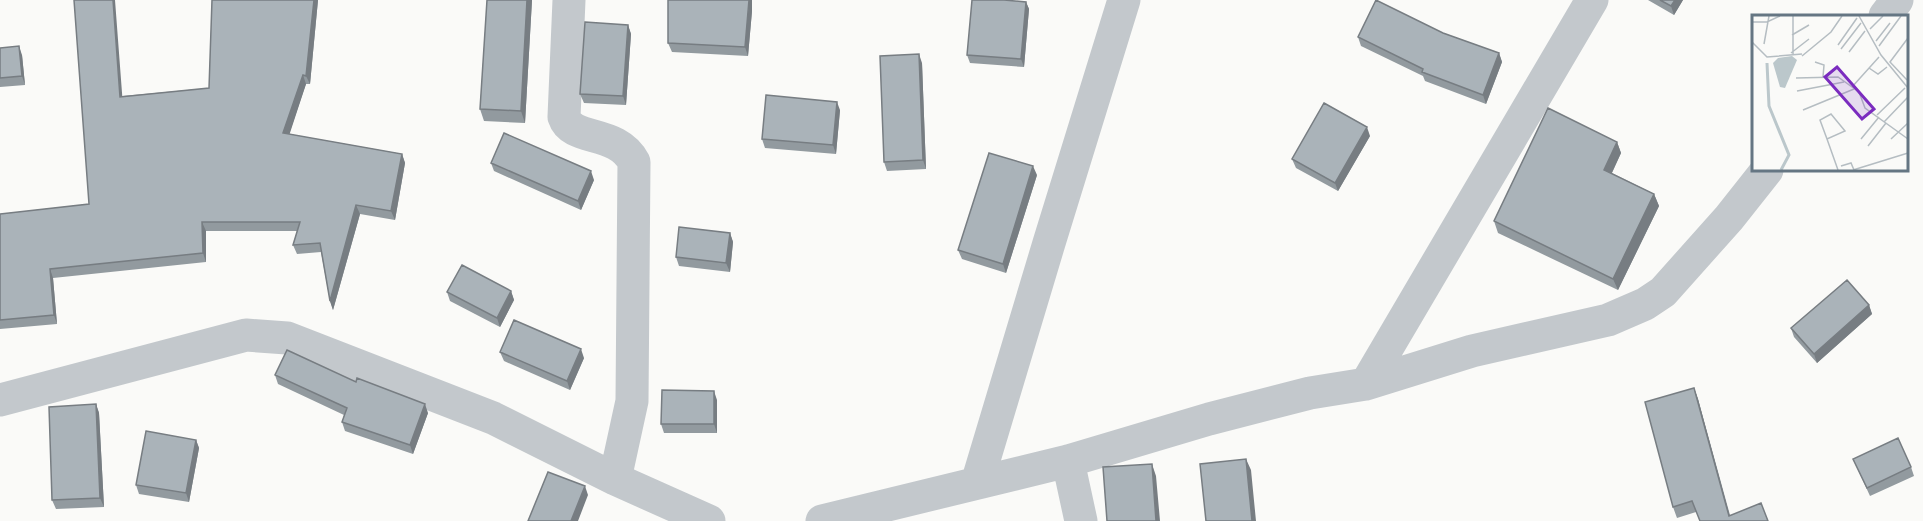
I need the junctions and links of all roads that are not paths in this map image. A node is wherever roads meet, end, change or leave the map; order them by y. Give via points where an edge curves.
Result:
1 (569, 0) edge
2 (1124, 0) edge
3 (1592, 0) edge
4 (1897, 0) edge
5 (1886, 15) edge
6 (1766, 171) edge
7 (1366, 384) junction
8 (0, 400) edge
9 (1068, 461) junction
10 (615, 479) junction
11 (977, 483) junction
12 (709, 521) edge
13 (822, 521) edge
14 (1081, 521) edge

1 - 10 street via 566,123 623,147 634,162 632,401
2 - 11 street
3 - 7 street
4 - 5 street
6 - 7 street via 1686,268 1645,304 1608,320 1472,351
7 - 9 street via 1310,393 1209,419
8 - 10 street via 246,335 287,338 493,418
9 - 11 street
9 - 14 street
10 - 12 street
11 - 13 street

